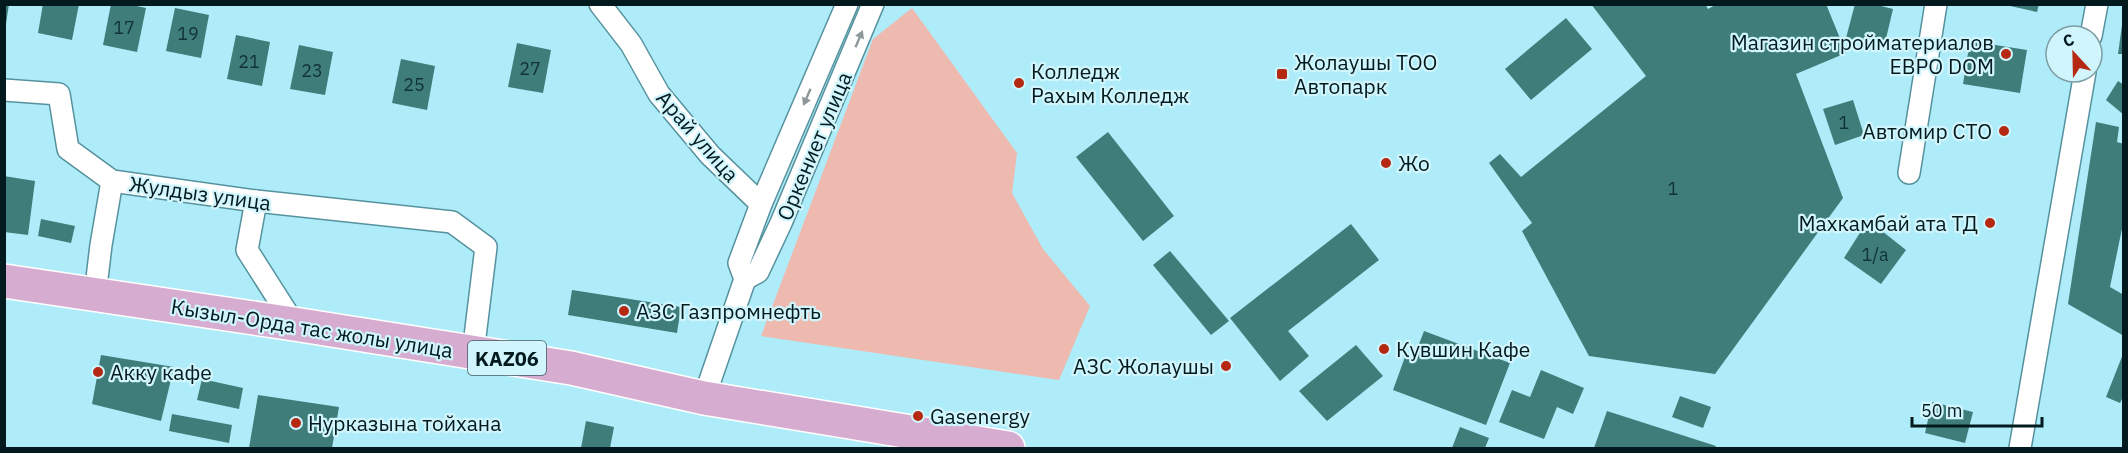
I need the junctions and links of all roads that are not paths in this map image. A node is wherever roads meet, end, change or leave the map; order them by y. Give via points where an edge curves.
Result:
1 (600, 4) edge
2 (848, 4) edge
3 (873, 4) edge
4 (1936, 4) edge
5 (2097, 4) edge
6 (2093, 24) edge
7 (2083, 84) edge
8 (4, 90) edge
9 (1909, 173) dead end
10 (112, 181) junction
11 (256, 201) junction
12 (761, 204) junction
13 (745, 279) junction
14 (4, 281) edge
15 (95, 295) junction
16 (294, 324) junction
17 (473, 353) junction
18 (704, 398) junction
19 (1008, 448) edge
20 (2020, 448) edge

1 - 12 street, Арай улица via 631,44 659,94 710,155
2 -> 12 street, Оркениет улица
13 -> 3 street, Оркениет улица via 758,272 781,223
4 - 9 street
5 - 6 street
7 - 20 street
8 - 10 street, Жулдыз улица via 59,94 68,149
10 - 11 street, Жулдыз улица
10 - 15 street
11 - 16 street via 247,250
11 - 17 street, Жулдыз улица via 452,222 486,247
12 - 13 street, Оркениет улица via 739,263
13 - 18 street, Оркениет улица
14 - 15 main road, Кызыл-Орда тас жолы улица / KАZ06
15 - 16 main road, Кызыл-Орда тас жолы улица / KАZ06
16 - 17 main road, Кызыл-Орда тас жолы улица / KАZ06
17 - 18 main road, Кызыл-Орда тас жолы улица / KАZ06 via 572,368
18 - 19 main road, Кызыл-Орда тас жолы улица / KАZ06

